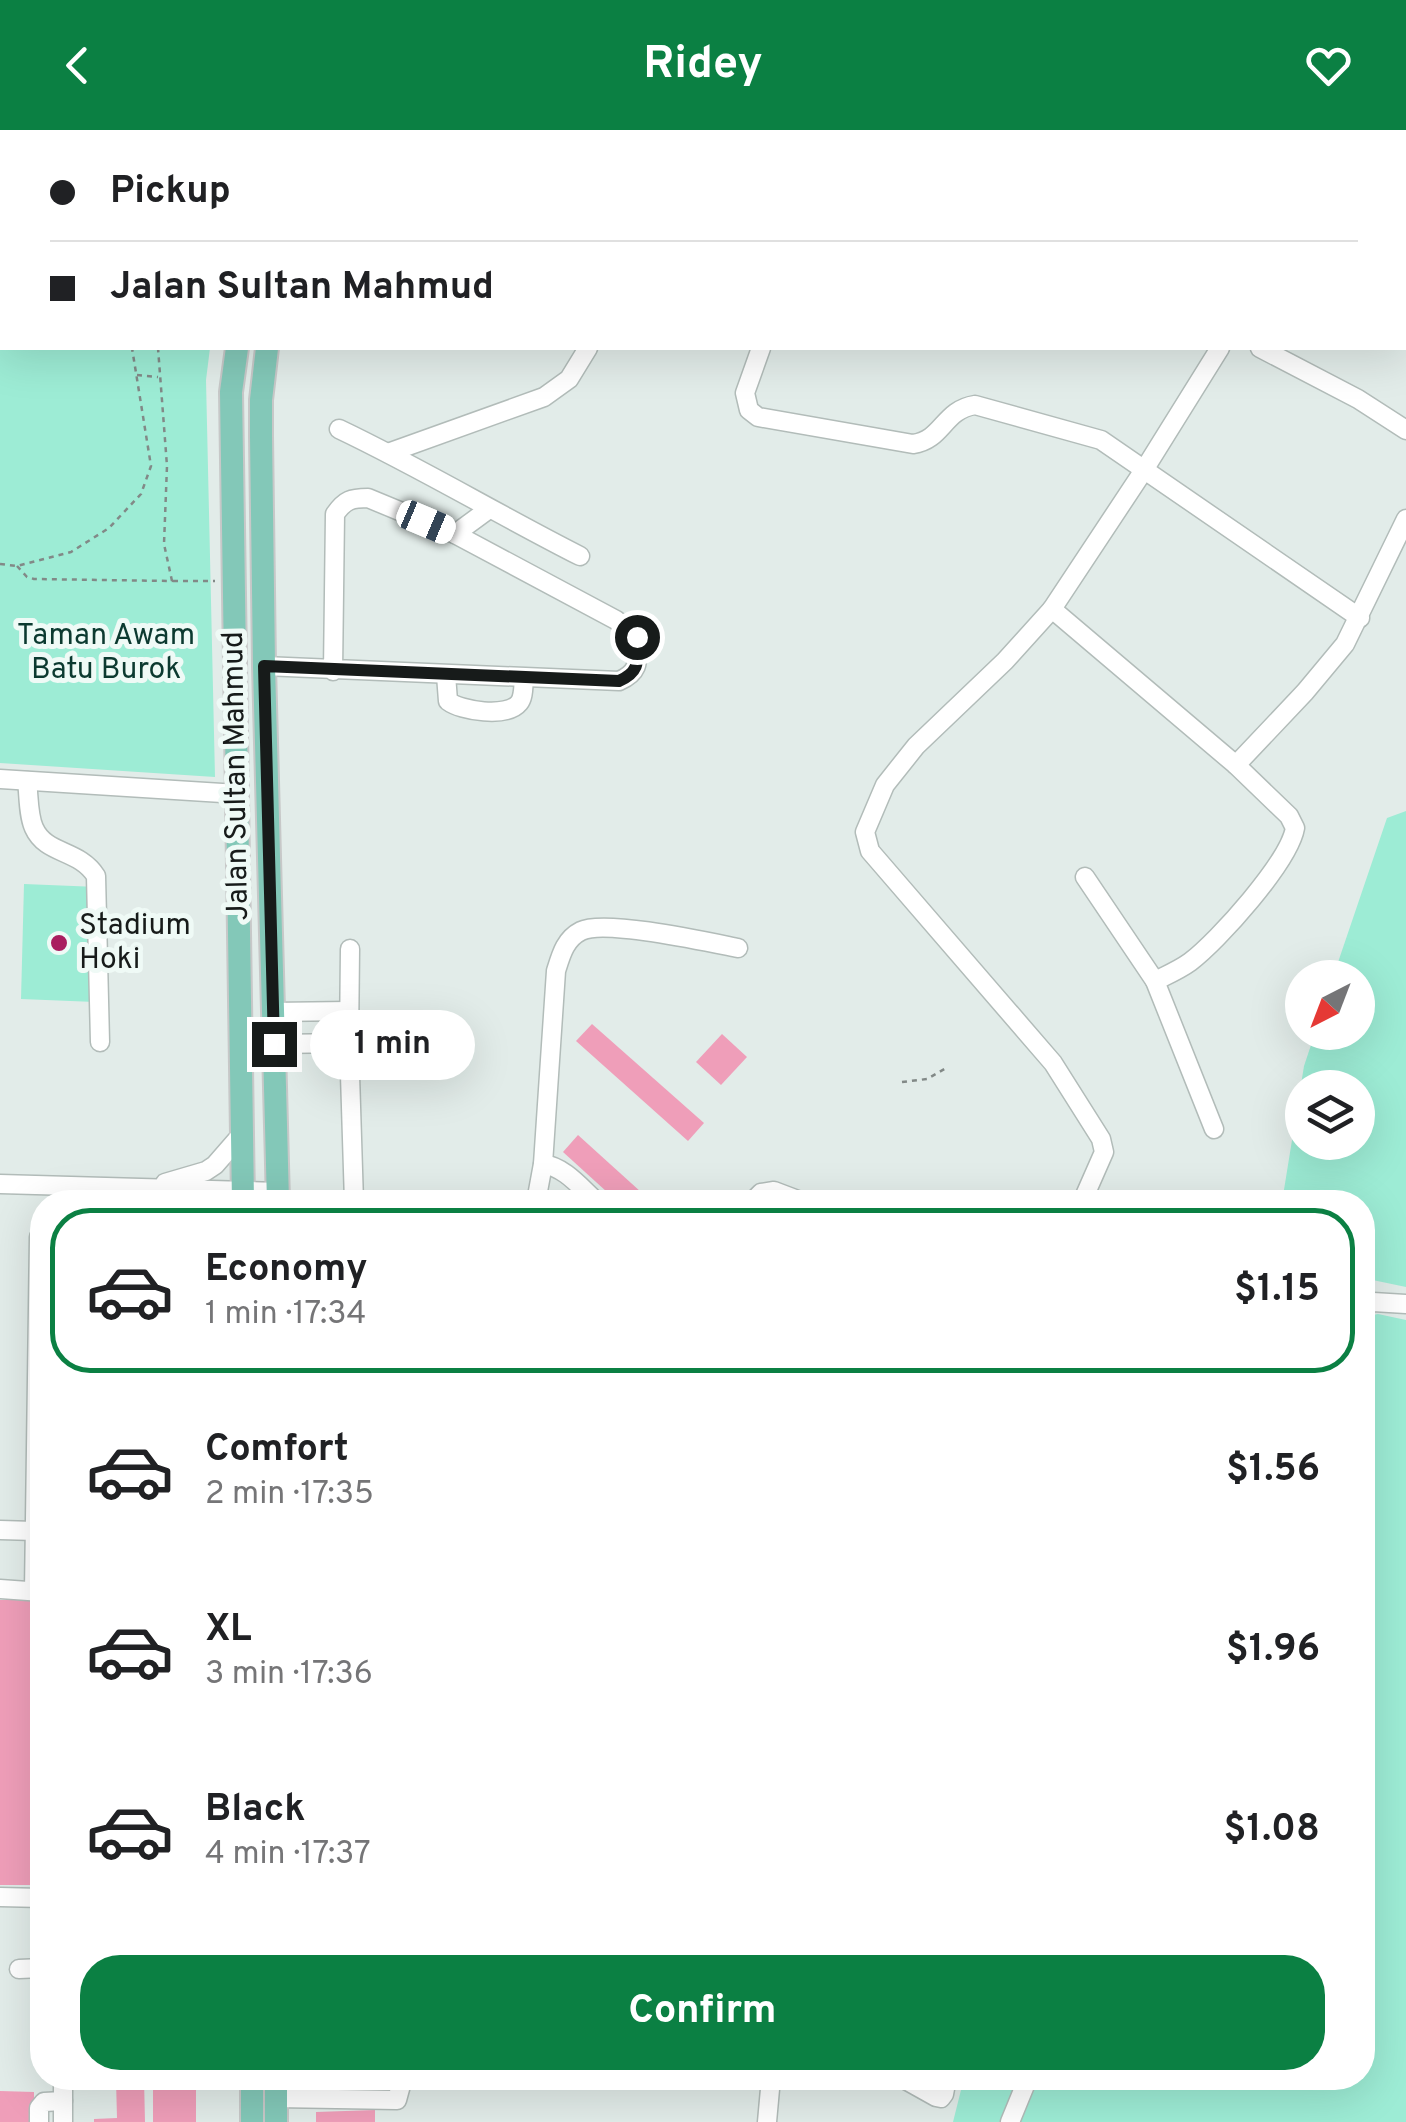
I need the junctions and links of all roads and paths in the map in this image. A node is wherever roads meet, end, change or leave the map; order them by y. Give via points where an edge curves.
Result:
1 (132, 350) edge
2 (158, 350) edge
3 (237, 350) edge
4 (266, 350) edge
5 (587, 350) edge
6 (760, 350) edge
7 (1219, 350) edge
8 (1264, 350) edge
9 (137, 375) junction
10 (160, 378) junction
11 (339, 429) dead end
12 (1406, 430) edge
13 (388, 453) junction
14 (1144, 470) junction
15 (489, 509) junction
16 (1406, 519) edge
17 (455, 534) junction
18 (580, 556) dead end
19 (0, 564) edge
20 (16, 566) junction
21 (172, 580) junction
22 (234, 581) junction
23 (1052, 609) junction
24 (1360, 618) junction
25 (264, 666) junction
26 (333, 671) junction
27 (446, 675) junction
28 (524, 678) junction
29 (1236, 765) junction
30 (0, 779) edge
31 (27, 781) junction
32 (238, 794) junction
33 (1086, 877) dead end
34 (738, 948) dead end
35 (350, 949) dead end
36 (1155, 980) junction
37 (273, 1012) junction
38 (349, 1012) junction
39 (100, 1042) dead end
40 (349, 1043) junction
41 (274, 1044) junction
42 (948, 1068) dead end
43 (902, 1082) dead end
44 (1214, 1129) dead end
45 (242, 1134) junction
46 (543, 1164) junction
47 (0, 1184) edge
48 (151, 1188) junction
49 (169, 1190) edge
50 (232, 1190) edge
51 (278, 1190) edge
52 (354, 1190) edge
53 (538, 1190) edge
54 (585, 1190) edge
55 (1087, 1190) edge
56 (1375, 1302) edge
57 (1406, 1304) edge
58 (0, 1530) edge
59 (30, 1531) edge
60 (0, 1589) edge
61 (30, 1591) edge
62 (0, 1898) edge
63 (30, 1898) edge
64 (19, 1969) dead end
65 (30, 1969) edge
66 (63, 2090) edge
67 (252, 2090) edge
68 (276, 2090) edge
69 (296, 2090) edge
70 (400, 2090) edge
71 (770, 2090) edge
72 (922, 2090) edge
73 (945, 2090) edge
74 (1023, 2090) edge
75 (63, 2101) junction
76 (39, 2122) edge
77 (63, 2122) edge
78 (252, 2122) edge
79 (276, 2122) edge
80 (767, 2122) edge
81 (1010, 2122) edge

1 - 9 path
2 - 10 path
3 - 22 main road, Jalan Sultan Mahmud via 231,392
4 - 25 main road, Jalan Sultan Mahmud via 260,400
5 - 13 street via 569,379 544,397
6 - 14 street via 745,393 748,410 758,417 913,444 934,436 961,407 974,405 1101,440
7 - 14 street
8 - 12 street
9 - 10 path
9 - 20 path via 151,466 140,494 110,528 71,552
10 - 21 path via 164,544
11 - 13 street
13 - 15 street
14 - 23 street
14 - 24 street
15 - 17 street
15 - 18 street
16 - 24 street
17 - 26 street via 368,498 343,503 335,514
17 - 28 street via 637,637 637,665 619,681
19 - 20 path
20 - 21 path via 34,580
21 - 22 path
22 - 32 main road, Jalan Sultan Mahmud
23 - 29 street
23 - 55 street via 916,746 885,785 865,832 870,850 1054,1062 1101,1139 1104,1152
24 - 29 street via 1331,663
25 - 26 street
25 - 37 main road, Jalan Sultan Mahmud
26 - 27 street
27 - 28 street
27 - 28 street via 448,701 458,709 506,712 518,704
29 - 36 street via 1289,816 1296,828 1293,841 1218,938
30 - 31 street
31 - 32 street
31 - 39 street via 32,826 41,839 81,859 96,876
32 - 45 main road, Jalan Sultan Mahmud
33 - 36 street
34 - 46 street via 634,930 590,928 571,938 556,971
35 - 38 street
36 - 44 street
37 - 38 street
37 - 41 main road, Jalan Sultan Mahmud
38 - 40 street
40 - 41 street
40 - 52 street
41 - 51 main road, Jalan Sultan Mahmud
42 - 43 path
45 - 48 street via 206,1171
45 - 50 main road, Jalan Sultan Mahmud
46 - 53 street
46 - 54 street
47 - 48 street
48 - 49 street
56 - 57 street
58 - 59 street
60 - 61 street
62 - 63 street
64 - 65 street
66 - 75 street
67 - 78 main road
68 - 79 main road
69 - 70 street via 397,2100
71 - 80 street
72 - 73 street via 936,2098
74 - 81 street
75 - 76 street via 44,2102
75 - 77 street

